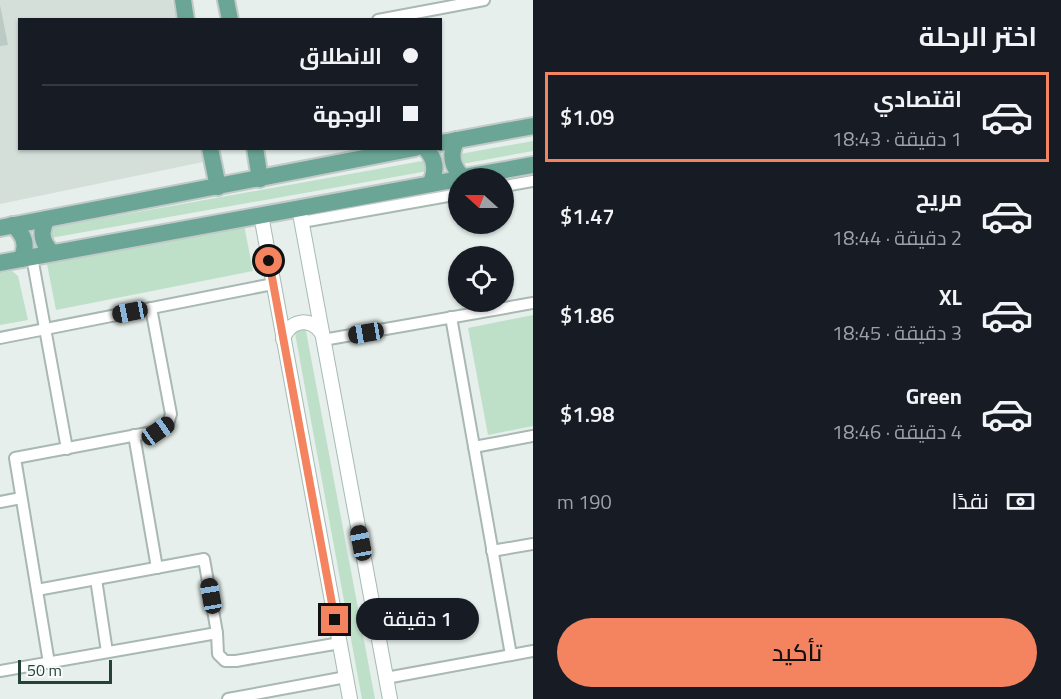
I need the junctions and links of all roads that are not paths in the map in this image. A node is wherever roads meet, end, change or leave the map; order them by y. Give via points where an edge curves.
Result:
1 (183, 0) edge
2 (226, 0) edge
3 (484, 0) edge
4 (186, 18) edge
5 (230, 18) edge
6 (389, 18) edge
7 (533, 126) edge
8 (449, 142) edge
9 (210, 150) edge
10 (255, 150) edge
11 (405, 150) edge
12 (427, 150) edge
13 (533, 165) edge
14 (455, 168) edge
15 (514, 168) edge
16 (260, 179) junction
17 (448, 181) edge
18 (533, 181) edge
19 (430, 184) junction
20 (514, 184) edge
21 (218, 187) junction
22 (448, 195) edge
23 (261, 215) junction
24 (300, 215) junction
25 (46, 219) junction
26 (6, 226) edge
27 (53, 253) junction
28 (26, 258) junction
29 (0, 263) edge
30 (273, 284) junction
31 (533, 303) edge
32 (151, 308) junction
33 (451, 317) junction
34 (45, 329) junction
35 (322, 336) junction
36 (0, 338) edge
37 (283, 339) junction
38 (134, 435) junction
39 (533, 436) edge
40 (474, 447) junction
41 (67, 449) junction
42 (21, 498) junction
43 (0, 502) edge
44 (533, 544) edge
45 (492, 551) junction
46 (157, 568) junction
47 (96, 579) junction
48 (37, 590) junction
49 (217, 633) junction
50 (340, 643) junction
51 (533, 651) edge
52 (107, 652) junction
53 (511, 655) junction
54 (49, 663) junction
55 (0, 671) edge
56 (346, 677) junction
57 (386, 678) junction
58 (228, 699) edge
59 (350, 699) edge
60 (390, 699) edge

1 - 4 main road
2 - 5 main road
3 - 6 street
7 - 8 main road
8 - 14 main road
9 - 21 main road
10 - 16 main road
11 - 16 main road
12 - 19 main road via 435,167
13 - 15 main road
16 - 21 main road
17 - 19 main road
18 - 20 street
19 - 24 main road
21 - 25 main road
22 - 24 street
23 - 24 main road
23 - 27 main road
23 - 30 main road
24 - 35 main road
25 - 26 main road
25 - 27 main road via 42,235
26 - 28 main road via 20,233
27 - 28 main road
28 - 29 main road
28 - 34 street
30 - 32 street
30 - 37 main road
31 - 33 street
32 - 34 street
32 - 38 street via 171,414 168,424 158,431
33 - 35 street
33 - 40 street
34 - 36 street
34 - 41 street
35 - 37 main road via 313,324 297,323 287,329
35 - 57 main road
37 - 50 main road
38 - 41 street
38 - 46 street
39 - 40 street
40 - 45 street
41 - 42 street via 15,458
42 - 43 street
42 - 48 street
44 - 45 street
45 - 53 street
46 - 47 street
46 - 49 street via 204,559
47 - 48 street
47 - 52 street
48 - 54 street
49 - 50 street via 218,654 225,661
49 - 52 street
50 - 56 main road
51 - 53 street
52 - 54 street
53 - 57 street
54 - 55 street
56 - 58 street
56 - 59 main road
57 - 60 main road

